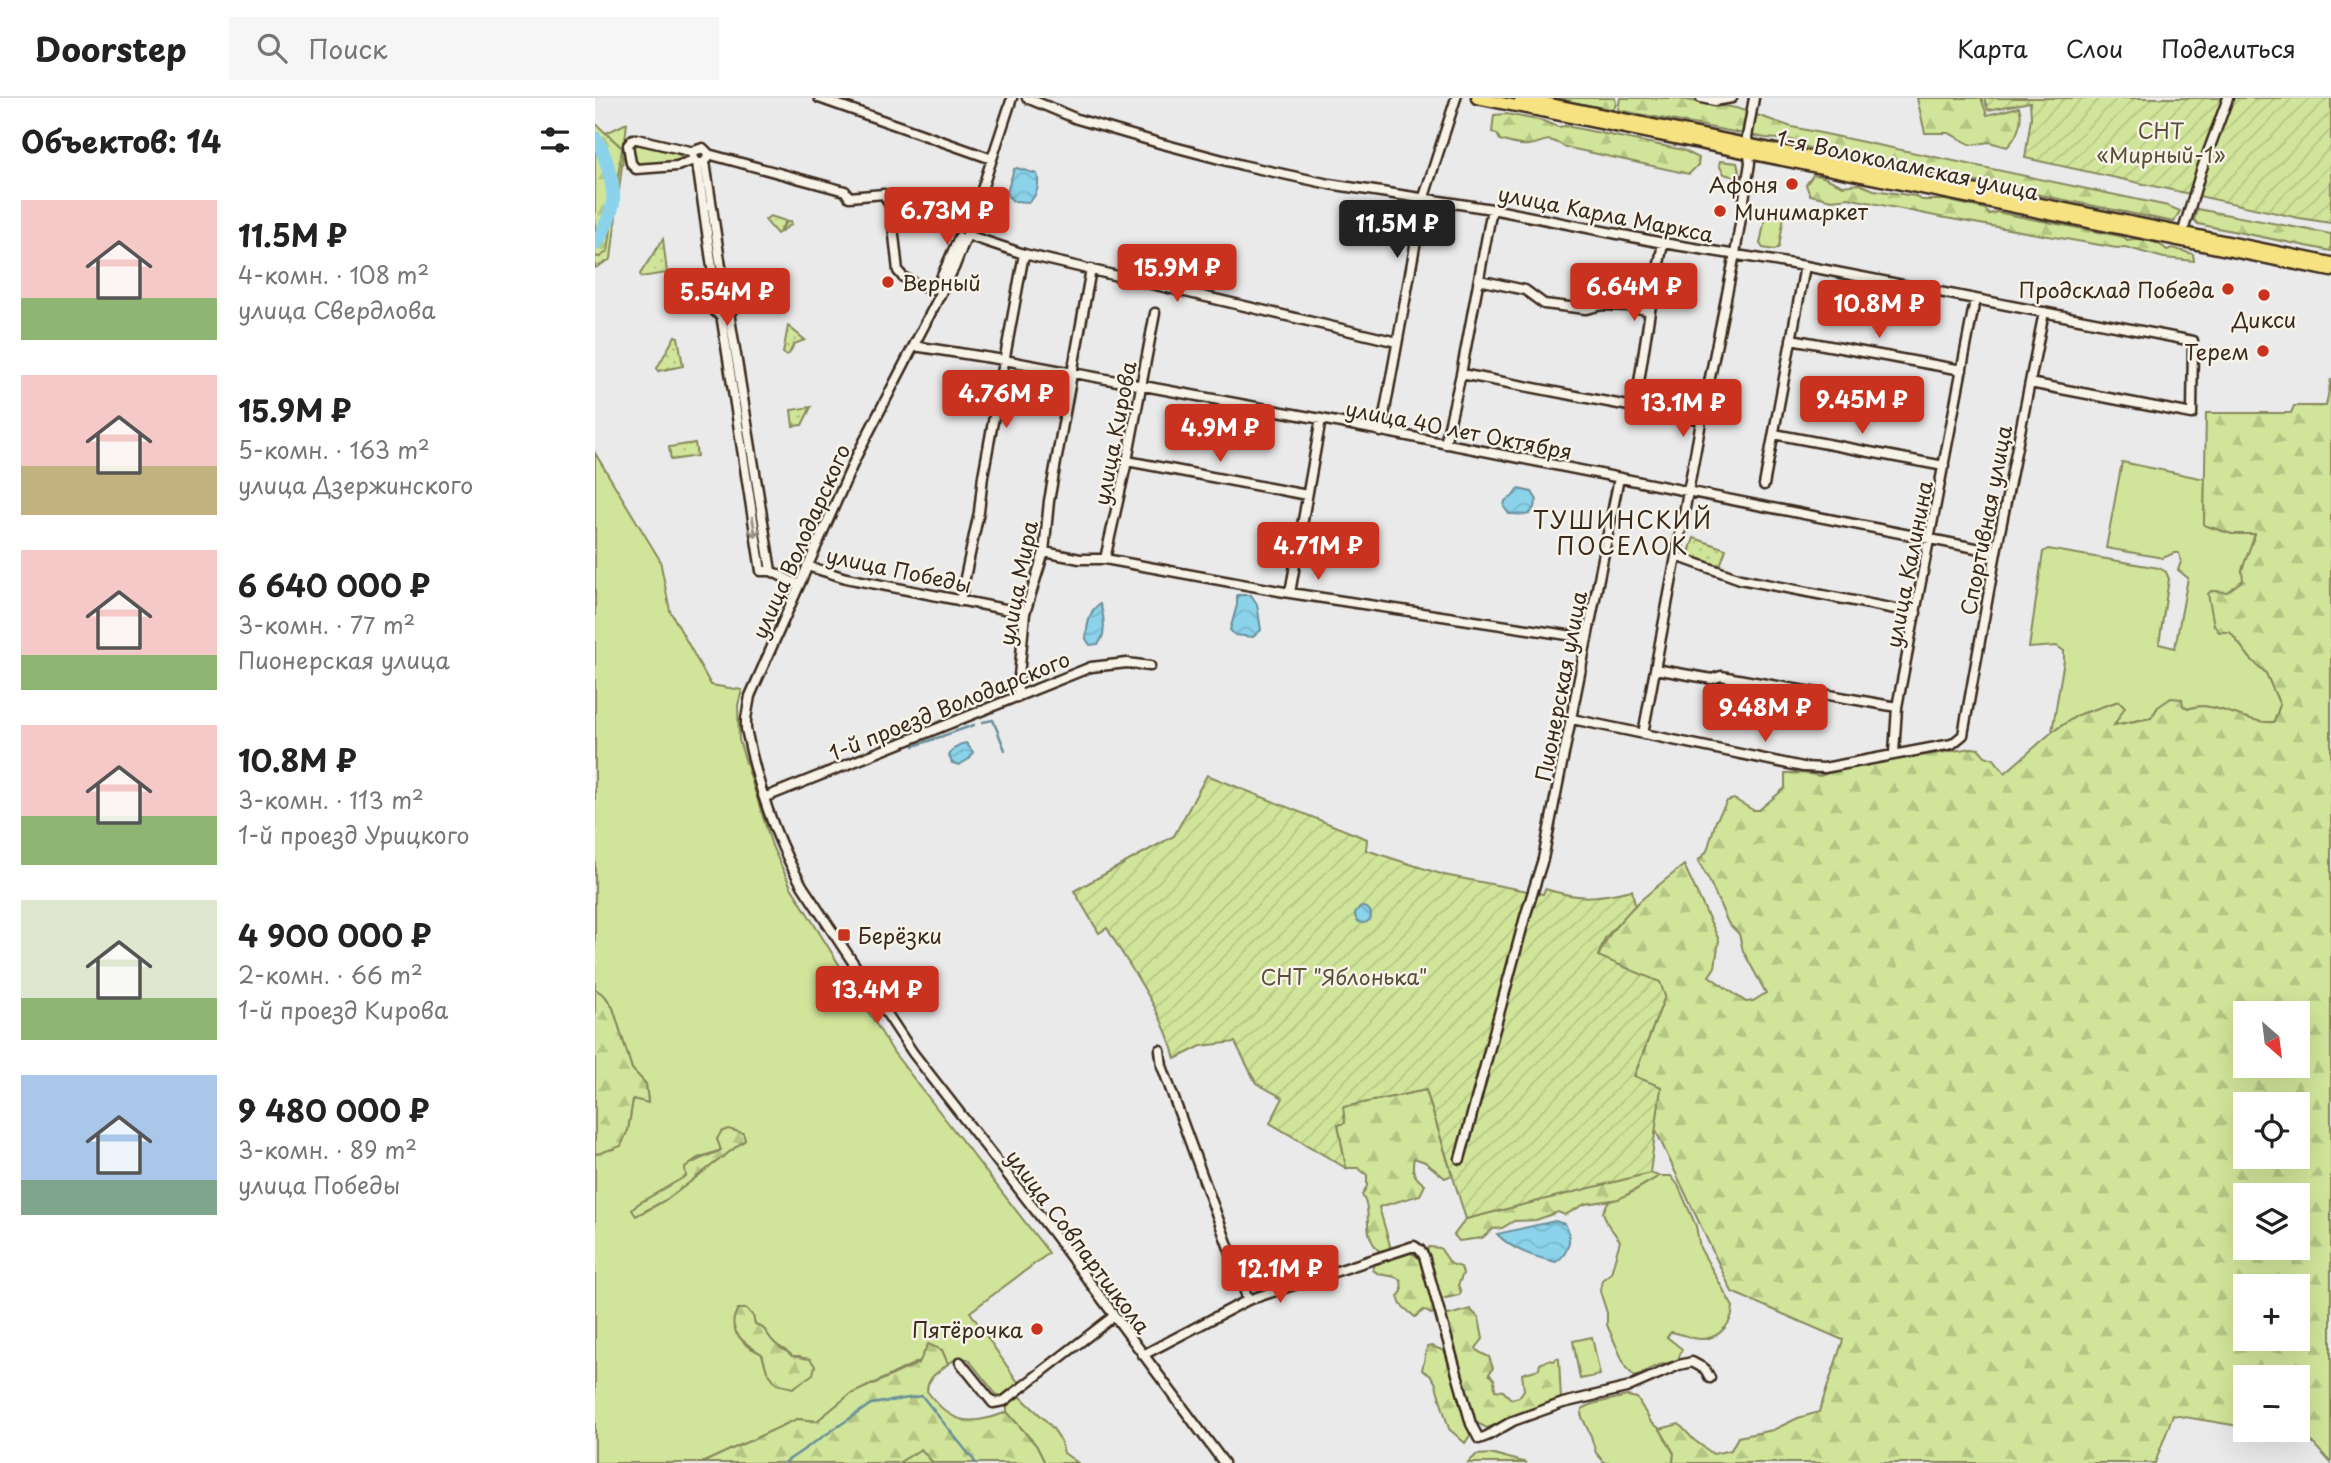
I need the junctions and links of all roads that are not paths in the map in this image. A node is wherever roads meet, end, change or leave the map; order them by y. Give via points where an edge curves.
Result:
1 (819, 98) edge
2 (1012, 98) edge
3 (1027, 98) edge
4 (1456, 98) edge
5 (1477, 98) edge
6 (1520, 98) edge
7 (1701, 98) edge
8 (1732, 98) edge
9 (1752, 98) edge
10 (2228, 98) edge
11 (1749, 148) junction
12 (700, 158) junction
13 (992, 159) junction
14 (1424, 197) junction
15 (1492, 209) junction
16 (2182, 236) junction
17 (966, 237) junction
18 (1663, 243) junction
19 (1024, 254) junction
20 (1735, 254) junction
21 (2331, 262) edge
22 (1805, 266) junction
23 (1091, 269) junction
24 (2331, 271) edge
25 (1479, 280) junction
26 (721, 294) junction
27 (1975, 300) junction
28 (1650, 311) junction
29 (2044, 312) junction
30 (725, 313) junction
31 (1154, 313) dead end
32 (1791, 339) junction
33 (1397, 342) junction
34 (914, 346) junction
35 (1004, 360) junction
36 (1962, 370) junction
37 (1073, 374) junction
38 (1461, 374) junction
39 (2030, 383) junction
40 (1141, 386) junction
41 (1635, 408) junction
42 (1321, 419) junction
43 (1702, 420) junction
44 (1381, 432) junction
45 (1774, 434) junction
46 (1445, 444) junction
47 (1127, 461) junction
48 (1944, 466) junction
49 (1619, 478) junction
50 (1764, 485) dead end
51 (1688, 491) junction
52 (1307, 495) junction
53 (1930, 540) junction
54 (1044, 552) junction
55 (1996, 552) junction
56 (1676, 556) junction
57 (1105, 559) junction
58 (807, 566) junction
59 (771, 571) junction
60 (799, 585) junction
61 (1290, 593) junction
62 (960, 601) junction
63 (1025, 613) junction
64 (1916, 613) junction
65 (1587, 638) junction
66 (1150, 666) dead end
67 (1655, 669) junction
68 (1017, 697) junction
69 (1898, 707) junction
70 (1572, 719) junction
71 (1643, 734) junction
72 (1894, 753) junction
73 (766, 797) junction
74 (874, 994) joint
75 (1160, 1050) dead end
76 (1460, 1159) dead end
77 (1248, 1300) junction
78 (1114, 1316) junction
79 (1143, 1355) junction
80 (960, 1362) dead end
81 (1710, 1378) dead end
82 (1224, 1463) edge

1 - 13 street
2 - 13 street, улица Володарского
3 - 14 street, улица Карла Маркса via 1077,119 1242,165 1329,184
4 - 14 street
5 - 11 main road, 1-я Волоколамская улица
6 - 11 main road, 1-я Волоколамская улица
7 - 8 street
9 - 11 street
10 - 16 street
11 - 16 main road, 1-я Волоколамская улица
11 - 20 street via 1748,184
12 - 12 street via 637,139 628,145 636,169 677,166
12 - 17 street via 845,191 849,197 884,194 891,208 898,271 929,290 937,287 959,237
12 - 26 street
13 - 17 street, улица Володарского
14 - 15 street, улица Карла Маркса
14 - 33 street
15 - 18 street, улица Карла Маркса
15 - 25 street
16 - 21 main road, 1-я Волоколамская улица
16 - 24 main road, 1-я Волоколамская улица
17 - 19 street
17 - 34 street, улица Володарского
18 - 20 street, улица Карла Маркса
18 - 28 street
19 - 23 street
19 - 35 street
20 - 22 street, улица Карла Маркса
20 - 43 street
22 - 27 street, улица Карла Маркса
22 - 32 street
23 - 33 street
23 - 37 street, улица Мира
25 - 28 street via 1525,290 1544,304 1586,309 1629,306
25 - 38 street
26 - 30 street via 733,301
26 - 30 street via 712,306
27 - 29 street, улица Карла Маркса
27 - 36 street, улица Калинина
28 - 41 street
29 - 39 street, Спортивная улица
29 - 39 street, улица Карла Маркса via 2193,341 2193,414
30 - 59 street
30 -> 59 street via 761,570
31 - 40 street, улица Кирова
32 - 36 street
32 - 45 street
33 - 44 street
34 - 35 street, улица 40 лет Октября
34 - 58 street, улица Володарского via 857,455
35 - 37 street, улица 40 лет Октября
35 - 62 street
36 - 48 street, улица Калинина
37 - 40 street, улица 40 лет Октября
37 - 54 street, улица Мира
38 - 41 street
38 - 46 street
39 - 55 street, Спортивная улица
40 - 42 street, улица 40 лет Октября
40 - 47 street, улица Кирова
41 - 43 street
42 - 44 street, улица 40 лет Октября
42 - 52 street
43 - 51 street
44 - 46 street, улица 40 лет Октября
45 - 48 street
45 - 50 street
46 - 49 street, улица 40 лет Октября
47 - 52 street
47 - 57 street, улица Кирова
48 - 53 street, улица Калинина
49 - 51 street, улица 40 лет Октября
49 - 65 street, Пионерская улица
51 - 53 street, улица 40 лет Октября
51 - 56 street
52 - 61 street
53 - 55 street, улица 40 лет Октября
53 - 64 street, улица Калинина
54 - 57 street
54 - 63 street, улица Мира
55 - 72 street, Спортивная улица via 1963,735 1952,744
56 - 64 street via 1740,579
56 - 67 street
57 - 61 street
58 - 60 street, улица Володарского
58 - 62 street, улица Победы
59 - 60 street
60 - 73 street, улица Володарского via 747,707 746,729
61 - 65 street
62 - 63 street, улица Победы
63 - 68 street, улица Мира
64 - 69 street, улица Калинина
65 - 70 street, Пионерская улица
66 - 68 street, 1-й проезд Володарского via 1091,667
67 - 69 street
67 - 71 street
68 - 73 street, 1-й проезд Володарского
69 - 72 street, улица Калинина
70 - 71 street
70 - 76 street, Пионерская улица via 1543,859
71 - 72 street via 1803,767 1824,768
73 - 74 street, улица Володарского via 792,868
74 - 78 street, улица Совпартшкола
75 - 77 street
77 - 79 street
77 - 81 street via 1414,1246 1424,1256 1471,1424 1479,1438 1513,1421 1626,1388 1679,1365 1692,1363 1705,1369
78 - 79 street, улица Совпартшкола
78 - 80 street via 1004,1401 993,1403
79 - 82 street, улица Совпартшкола

